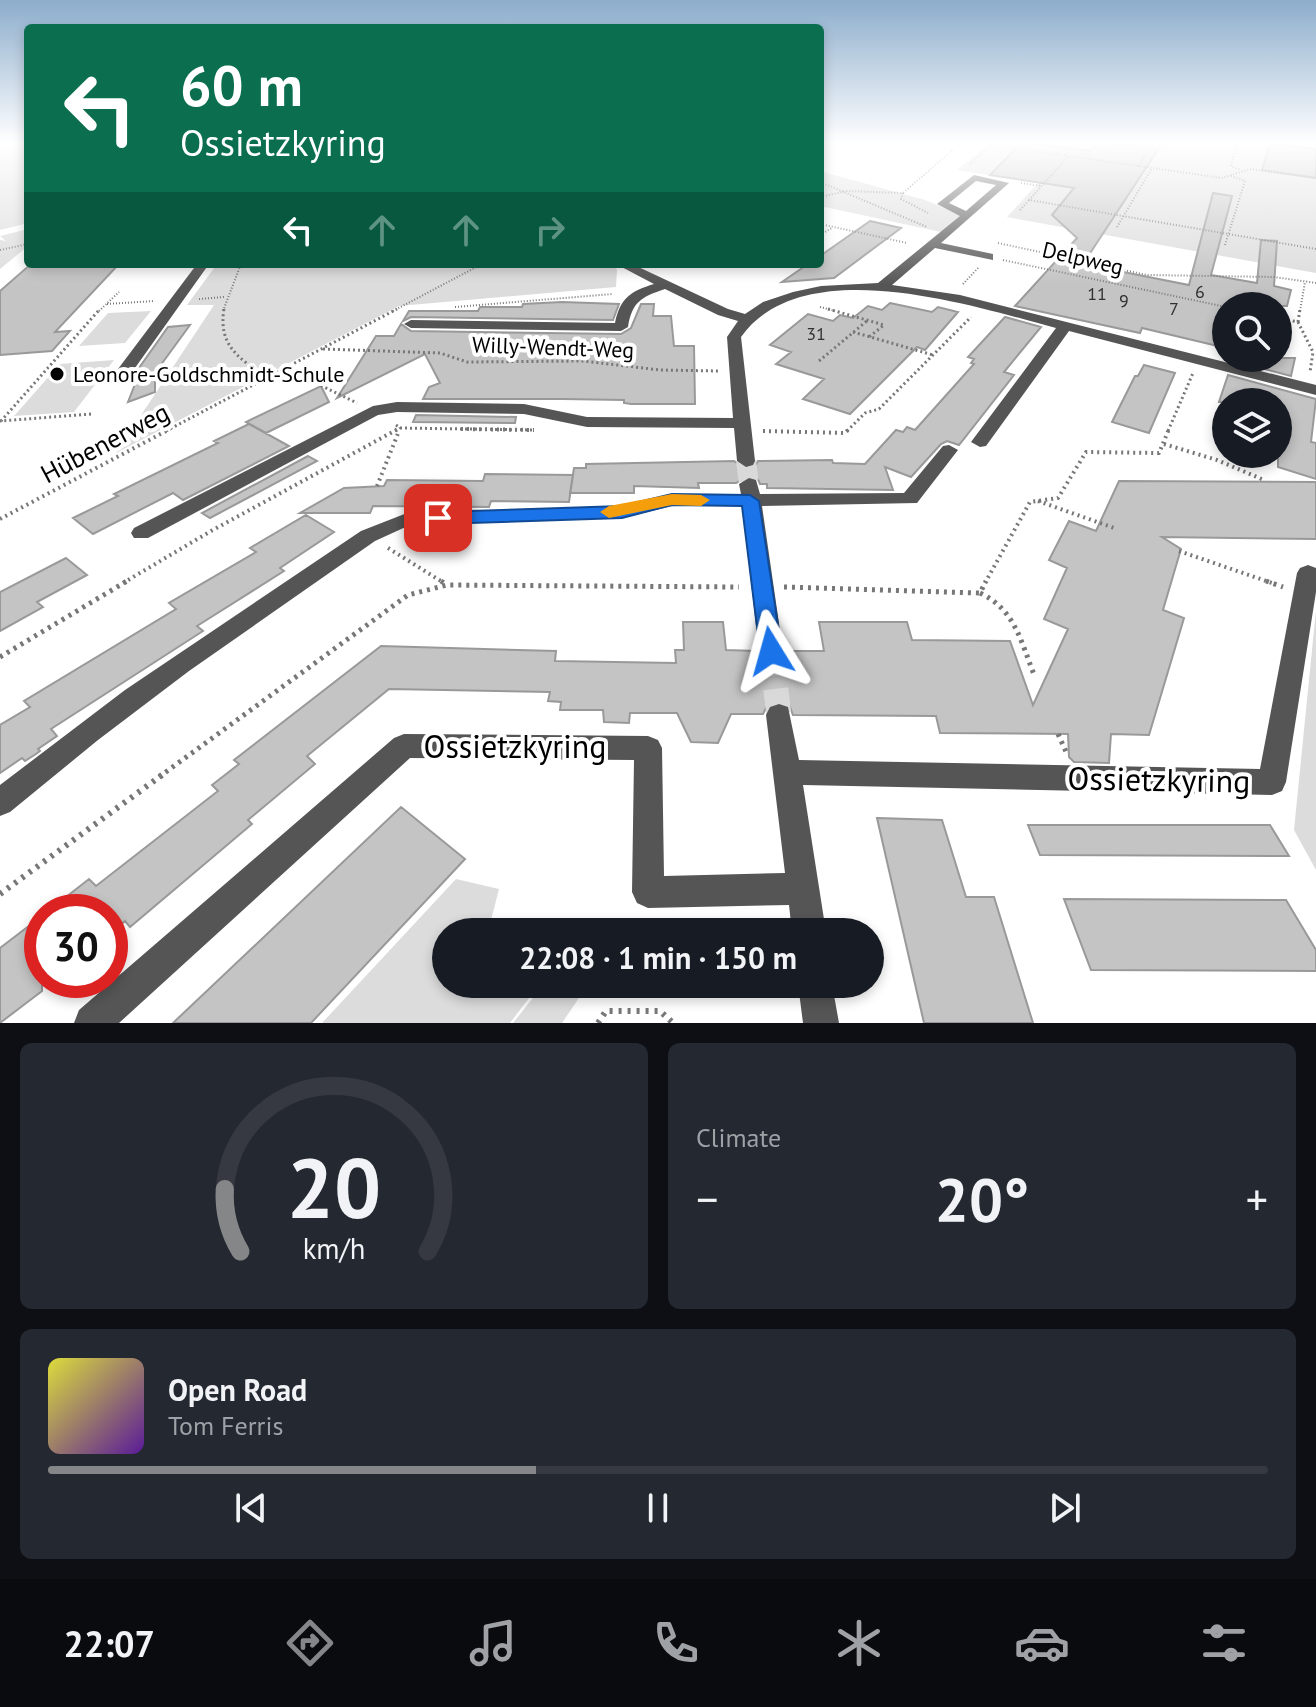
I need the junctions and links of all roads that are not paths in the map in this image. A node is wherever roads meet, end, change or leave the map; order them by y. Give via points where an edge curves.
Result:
1 (960, 190) edge
2 (996, 190) edge
3 (967, 215) junction
4 (929, 246) junction
5 (989, 257) road end
6 (200, 268) edge
7 (630, 268) edge
8 (665, 285) junction
9 (880, 288) junction
10 (409, 317) road end
11 (747, 319) junction
12 (1065, 326) junction
13 (124, 372) dead end
14 (1312, 389) edge
15 (744, 423) junction
16 (980, 442) dead end
17 (949, 450) dead end
18 (746, 461) tunnel mouth
19 (750, 492) junction
20 (141, 533) dead end
21 (1306, 584) road end
22 (771, 651) tunnel mouth
23 (779, 715) tunnel mouth
24 (787, 772) junction
25 (0, 803) edge
26 (803, 889) junction
27 (807, 918) edge
28 (817, 998) edge
29 (92, 1023) edge
30 (821, 1023) edge

1 - 3 street via 942,204
2 - 3 street
3 - 4 street
4 - 5 street
4 - 9 street
6 - 13 street
7 - 8 street
8 - 10 street via 630,296 621,327
8 - 11 street
9 - 11 street via 793,295 761,307
9 - 12 street via 951,296
11 - 15 street via 734,337
12 - 14 street
12 - 16 street
15 - 18 street
15 - 20 street via 587,422 524,409 373,411
17 - 19 street via 910,499
19 - 22 street
19 - 25 street via 672,500 622,512 407,519 368,536 64,748
21 - 24 street, Ossietzkyring via 1272,782
23 - 24 street
24 - 26 street
26 - 27 street
26 - 29 street, Ossietzkyring via 648,892 648,748 404,746
28 - 30 street

